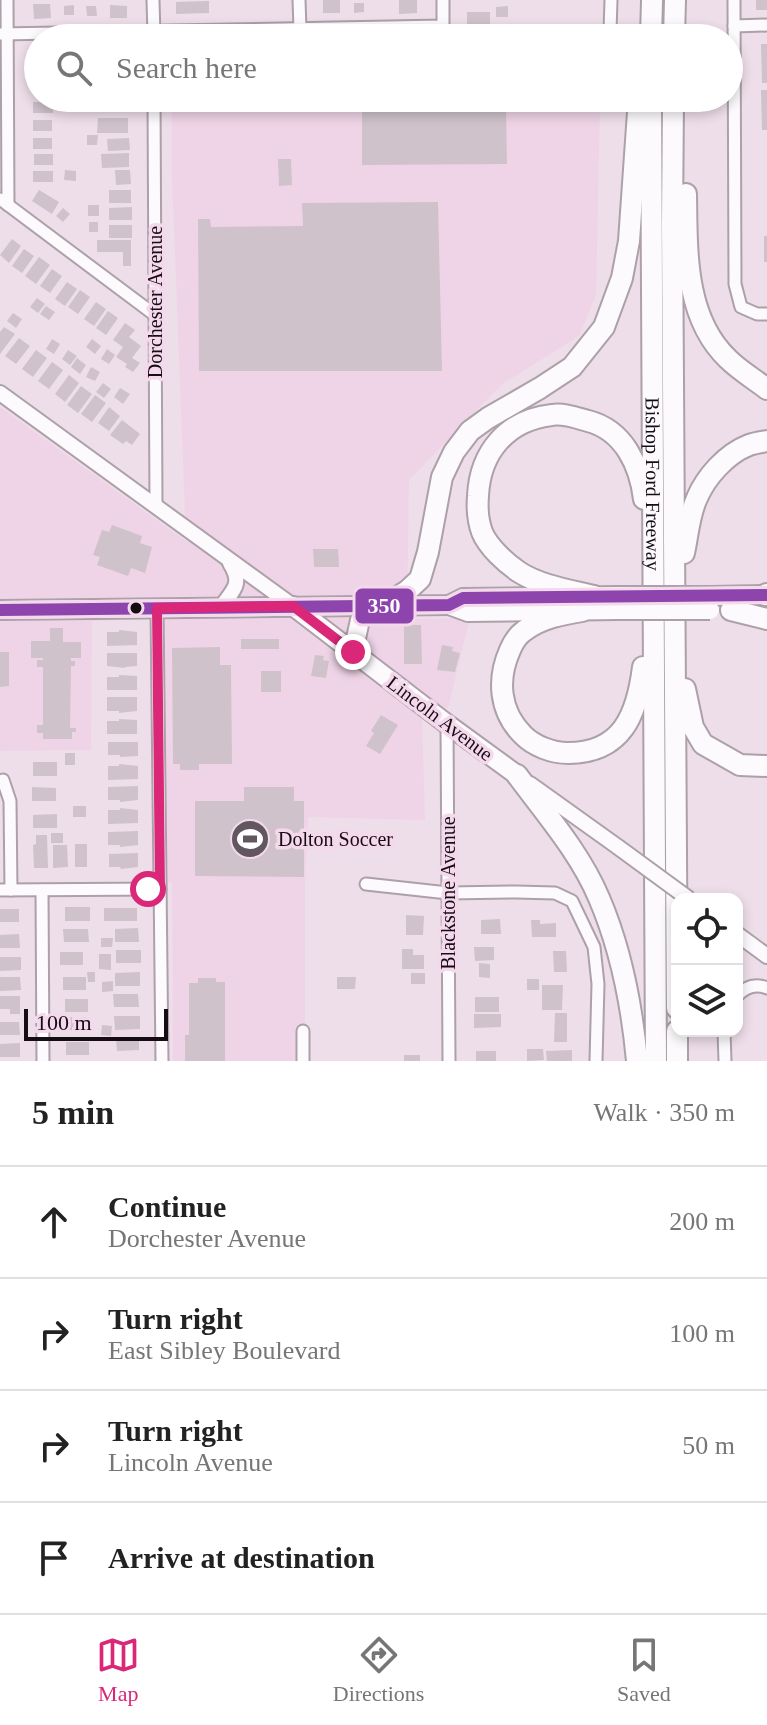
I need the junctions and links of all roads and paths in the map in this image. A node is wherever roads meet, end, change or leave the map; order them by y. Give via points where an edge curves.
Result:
1 (7, 0) edge
2 (153, 0) edge
3 (299, 0) edge
4 (443, 0) edge
5 (611, 0) edge
6 (652, 0) edge
7 (675, 0) edge
8 (734, 0) edge
9 (154, 24) edge
10 (300, 24) edge
11 (443, 24) edge
12 (610, 24) edge
13 (651, 24) edge
14 (674, 24) edge
15 (734, 24) edge
16 (767, 25) edge
17 (743, 26) edge
18 (4, 34) edge
19 (24, 34) edge
20 (154, 112) edge
21 (638, 112) edge
22 (651, 112) edge
23 (673, 112) edge
24 (682, 112) edge
25 (734, 112) edge
26 (4, 202) edge
27 (767, 314) edge
28 (155, 315) junction
29 (767, 389) edge
30 (0, 393) edge
31 (767, 441) edge
32 (156, 506) junction
33 (653, 536) junction
34 (227, 559) junction
35 (675, 588) junction
36 (766, 598) edge
37 (710, 603) junction
38 (588, 604) junction
39 (380, 605) junction
40 (293, 606) junction
41 (221, 607) junction
42 (157, 608) junction
43 (0, 610) edge
44 (731, 610) junction
45 (767, 619) edge
46 (653, 624) junction
47 (353, 652) junction
48 (675, 661) junction
49 (447, 724) junction
50 (767, 766) edge
51 (517, 775) junction
52 (3, 780) dead end
53 (366, 884) dead end
54 (160, 889) junction
55 (5, 890) edge
56 (42, 890) junction
57 (448, 893) junction
58 (681, 893) edge
59 (743, 938) edge
60 (767, 956) edge
61 (677, 965) edge
62 (767, 988) edge
63 (743, 989) edge
64 (303, 1031) dead end
65 (677, 1037) edge
66 (724, 1037) edge
67 (43, 1061) edge
68 (162, 1061) edge
69 (303, 1061) edge
70 (449, 1061) edge
71 (596, 1061) edge
72 (637, 1061) edge
73 (656, 1061) edge
74 (677, 1061) edge
75 (725, 1061) edge

1 - 18 street
2 - 9 street
3 - 10 street
4 - 11 street
5 - 12 street
6 - 13 highway
7 - 14 highway
8 - 15 street
16 - 17 street
18 - 19 street
18 - 26 street
20 - 28 street, Dorchester Avenue
21 - 39 highway via 629,241 604,327 572,367 470,431 442,477 420,579
22 - 33 highway, Bishop Ford Freeway
23 - 35 highway, Bishop Ford Freeway
24 - 29 highway via 694,296 714,342
25 - 27 street via 735,284 741,307
26 - 28 street
28 - 32 street, Dorchester Avenue
30 - 32 street, Lincoln Avenue
31 - 35 highway via 747,445 710,476 696,499
32 - 34 street, Lincoln Avenue
33 - 38 highway via 637,468 609,430 555,414 516,427 496,442 478,484 482,533 519,572
33 - 46 highway, Bishop Ford Freeway
34 - 40 street, Lincoln Avenue
34 - 41 street via 237,582
35 - 48 highway, Bishop Ford Freeway
36 - 37 main road
36 - 44 main road
37 - 38 main road, bridge
37 - 44 main road
38 - 39 main road via 468,612 449,605
38 - 46 highway via 523,631 504,665 502,701 523,735 540,747 560,753 599,749 624,728 639,694
39 - 40 main road
39 - 47 main road via 360,620
40 - 41 main road
40 - 47 main road, Lincoln Avenue
41 - 42 main road
42 - 43 main road
42 - 54 street
44 - 45 highway
46 - 73 highway, Bishop Ford Freeway
47 - 49 main road, Lincoln Avenue
48 - 50 highway via 693,727 703,744 740,765
48 - 61 highway, Bishop Ford Freeway
49 - 51 main road, Lincoln Avenue
49 - 57 street, Blackstone Avenue
51 - 58 street, Lincoln Avenue, bridge
51 - 72 highway via 572,848 599,898 619,956
52 - 55 street via 10,801
53 - 57 street
54 - 56 street
54 - 68 street
55 - 56 street
56 - 67 street
57 - 70 street, Blackstone Avenue
57 - 71 street via 555,893 572,901 594,947
59 - 60 street
62 - 63 street via 759,984
64 - 69 street
65 - 74 highway
66 - 75 street

